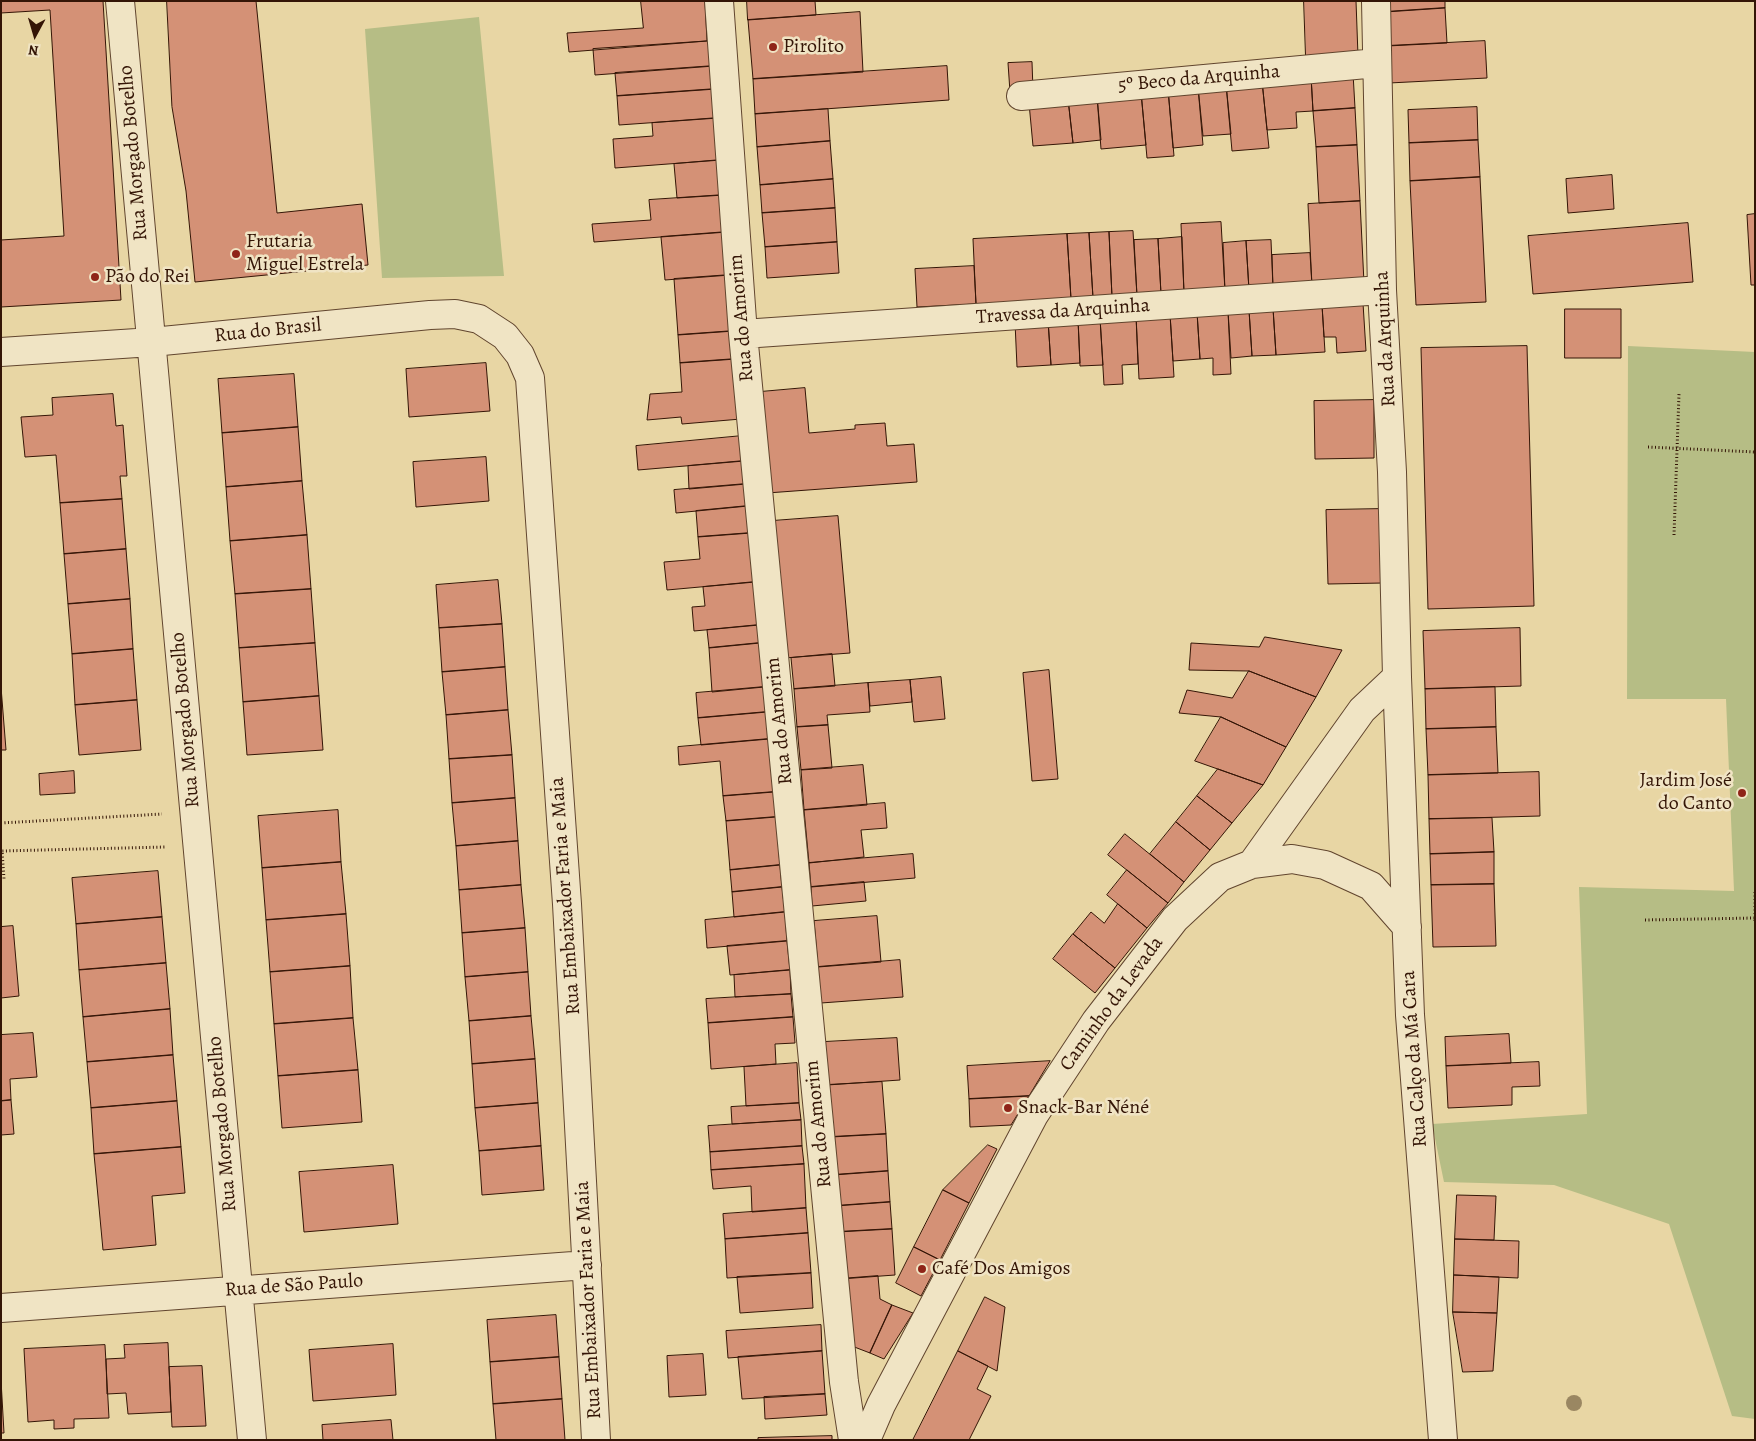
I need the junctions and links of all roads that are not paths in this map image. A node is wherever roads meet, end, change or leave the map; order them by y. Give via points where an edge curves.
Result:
1 (120, 1) edge
2 (719, 1) edge
3 (1376, 1) edge
4 (1377, 63) junction
5 (1021, 96) dead end
6 (1382, 290) junction
7 (743, 334) junction
8 (152, 342) junction
9 (1, 352) edge
10 (520, 355) joint
11 (1397, 677) junction
12 (1252, 864) junction
13 (1407, 927) junction
14 (587, 1265) junction
15 (238, 1290) junction
16 (1, 1308) edge
17 (252, 1440) edge
18 (596, 1440) edge
19 (853, 1440) edge
20 (866, 1440) edge
21 (1443, 1440) edge

1 - 8 street, Rua Morgado Botelho
2 - 7 street, Rua do Amorim
3 - 4 street, Rua da Arquinha
4 - 5 street, 5º Beco da Arquinha
4 - 6 street, Rua da Arquinha
6 - 7 street, Travessa da Arquinha
6 - 11 street, Rua da Arquinha via 1392,472
7 - 19 street, Rua do Amorim via 843,1372
8 - 9 street, Rua do Brasil
8 - 10 street, Rua do Brasil via 456,314 479,320 505,336
8 - 15 street, Rua Morgado Botelho
10 - 14 street, Rua Embaixador Faria e Maia via 530,378 543,542
11 - 12 street via 1362,710
11 - 13 street, Rua Calço da Má Cara
12 - 13 street, Caminho da Levada via 1292,859 1326,865 1371,886
12 - 20 street, Caminho da Levada via 1220,877 1175,919 1096,1021 1034,1115 881,1405
13 - 21 street, Rua Calço da Má Cara via 1411,1024
14 - 15 street, Rua de São Paulo
14 - 18 street, Rua Embaixador Faria e Maia
15 - 16 street, Rua de São Paulo
15 - 17 street, Rua Morgado Botelho

